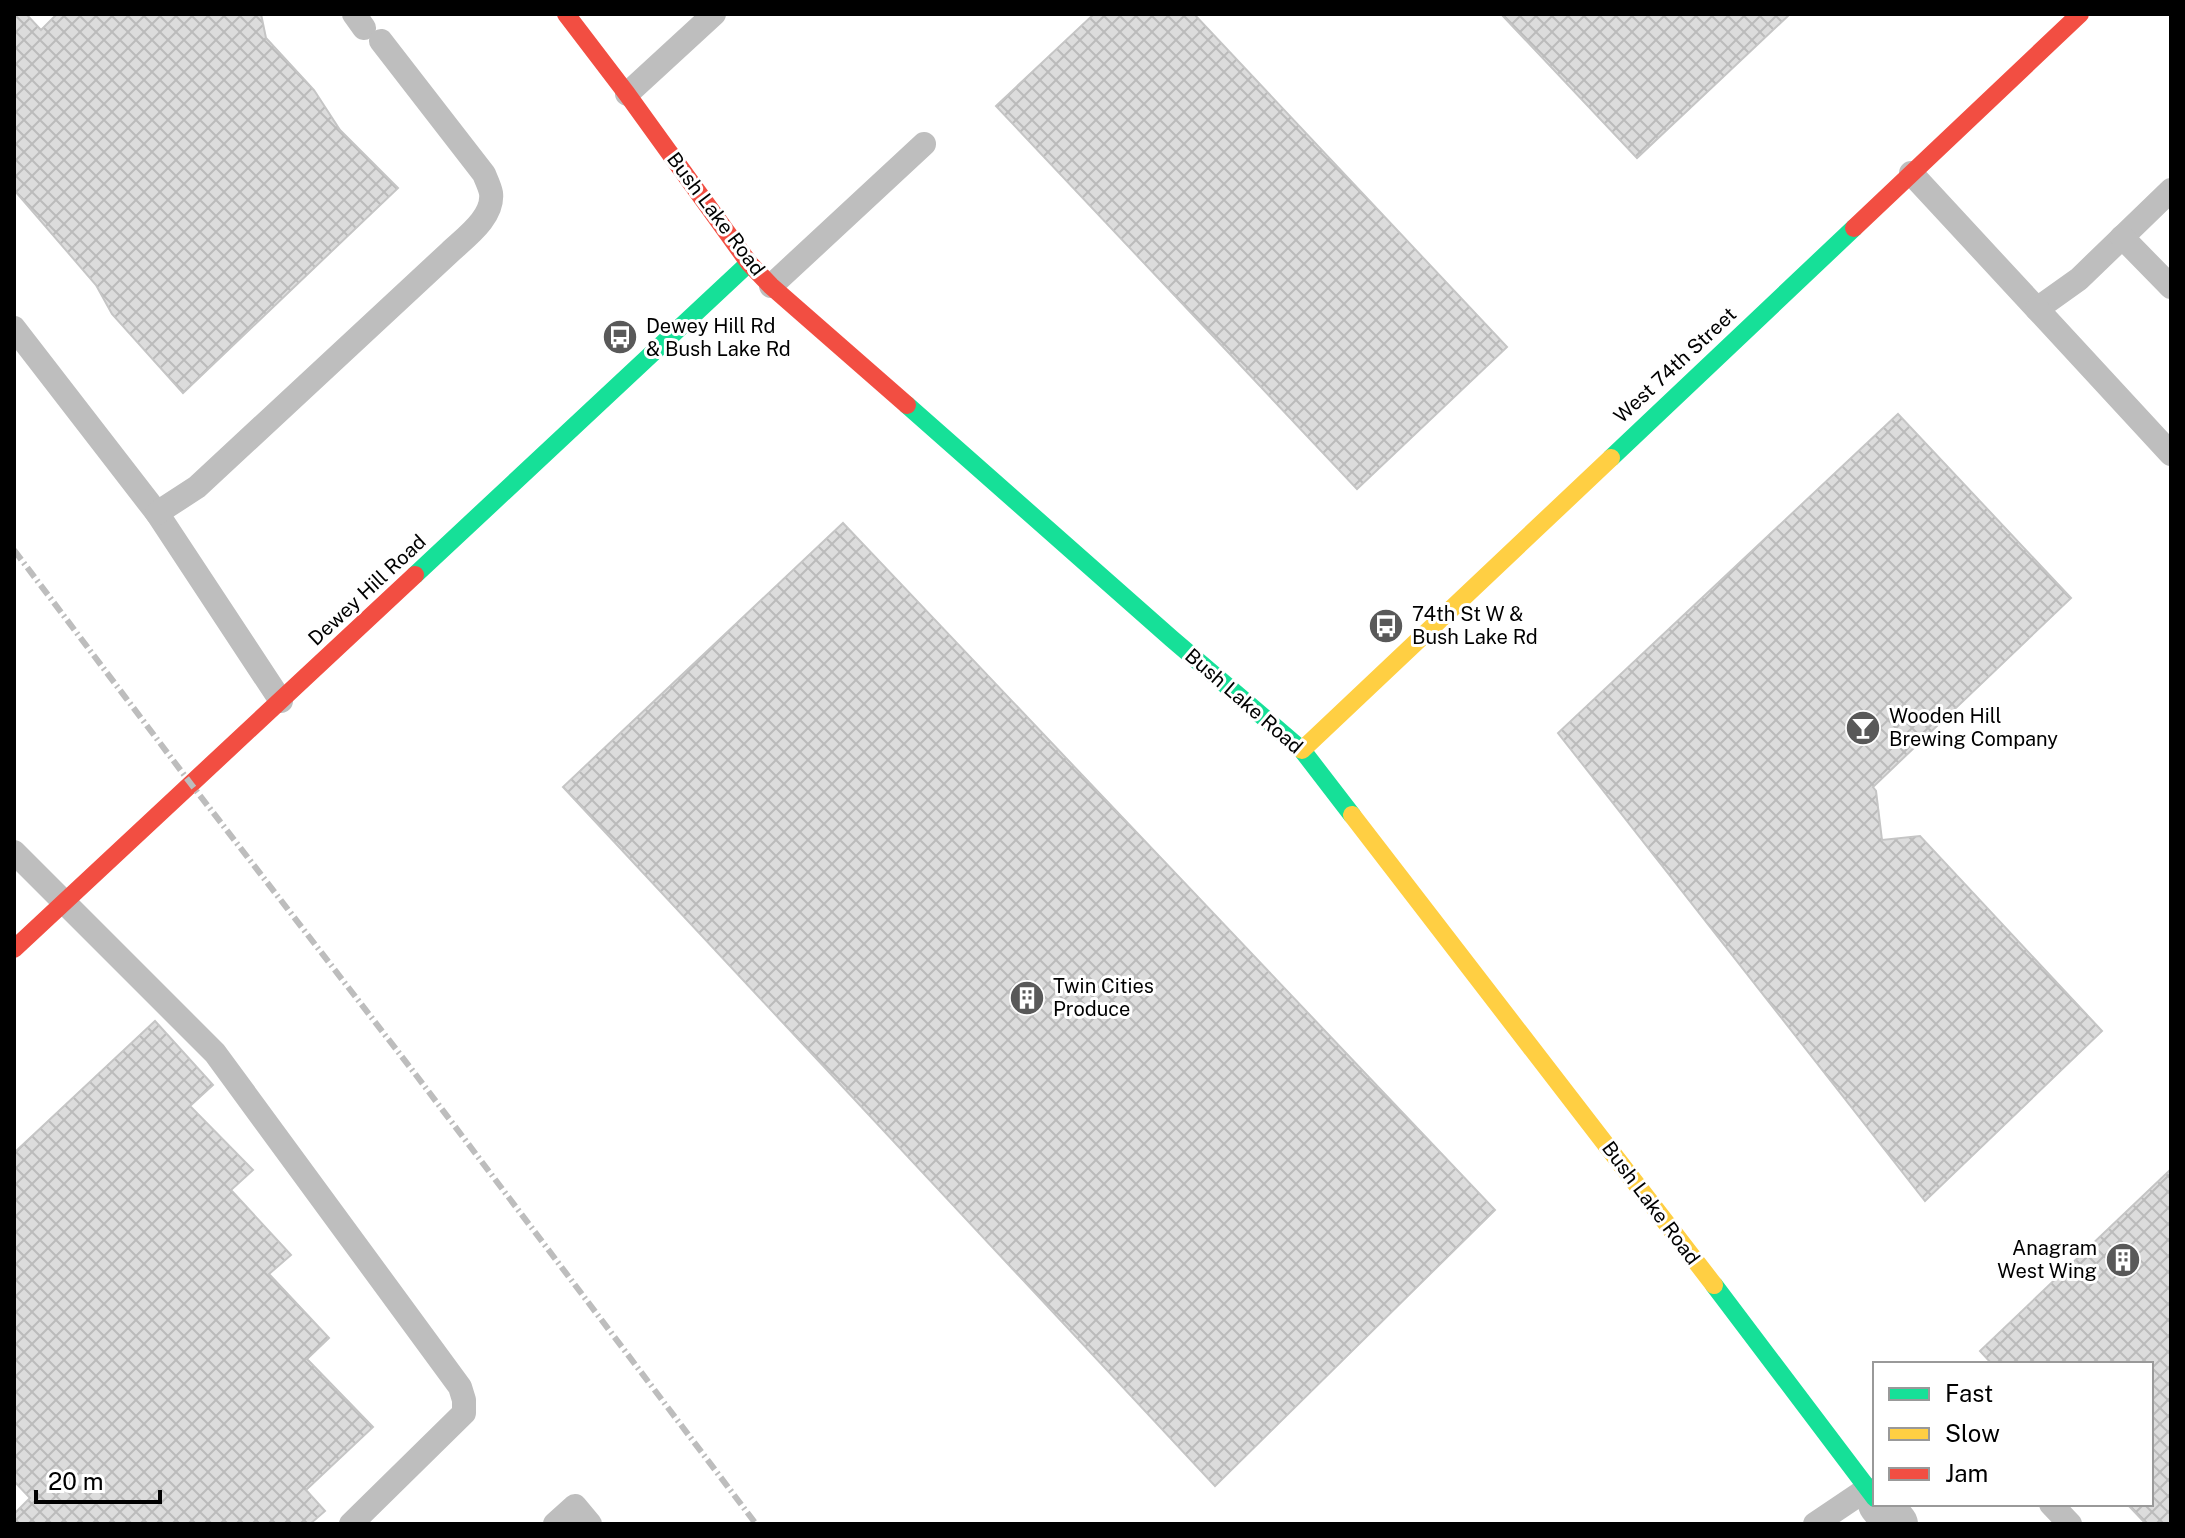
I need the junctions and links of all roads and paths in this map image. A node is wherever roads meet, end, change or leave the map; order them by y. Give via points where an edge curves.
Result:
1 (566, 14) edge
2 (714, 14) edge
3 (2080, 14) edge
4 (366, 28) edge
5 (627, 94) junction
6 (924, 144) dead end
7 (1911, 173) junction
8 (2171, 190) edge
9 (2122, 237) junction
10 (749, 263) junction
11 (771, 286) junction
12 (2171, 287) edge
13 (2037, 309) junction
14 (14, 328) edge
15 (2171, 454) edge
16 (157, 513) junction
17 (281, 701) junction
18 (1302, 750) junction
19 (14, 852) edge
20 (63, 903) junction
21 (14, 949) edge
22 (1873, 1496) edge
23 (1873, 1497) edge
24 (1881, 1506) edge
25 (2053, 1506) edge
26 (351, 1524) edge
27 (555, 1524) edge
28 (590, 1524) edge
29 (1815, 1524) edge
30 (1896, 1524) edge
31 (2070, 1524) edge

1 - 5 street, Bush Lake Road
2 - 5 lane
3 - 7 street, West 74th Street
4 - 16 lane via 484,174 491,193 488,210 450,252 197,487
5 - 10 street, Bush Lake Road
6 - 11 lane
7 - 13 lane
7 - 18 street, West 74th Street
8 - 9 lane
9 - 12 lane
9 - 13 lane via 2079,279
10 - 11 street, Bush Lake Road
10 - 17 street, Dewey Hill Road
11 - 18 street, Bush Lake Road
13 - 15 lane
14 - 16 lane
16 - 17 lane
17 - 20 street, Dewey Hill Road
18 - 22 street, Bush Lake Road
19 - 20 lane
20 - 21 street, Dewey Hill Road
20 - 26 lane via 215,1053 460,1387 464,1413
23 - 29 lane
24 - 30 street, Bush Lake Road
25 - 31 lane
27 - 28 lane via 575,1506

